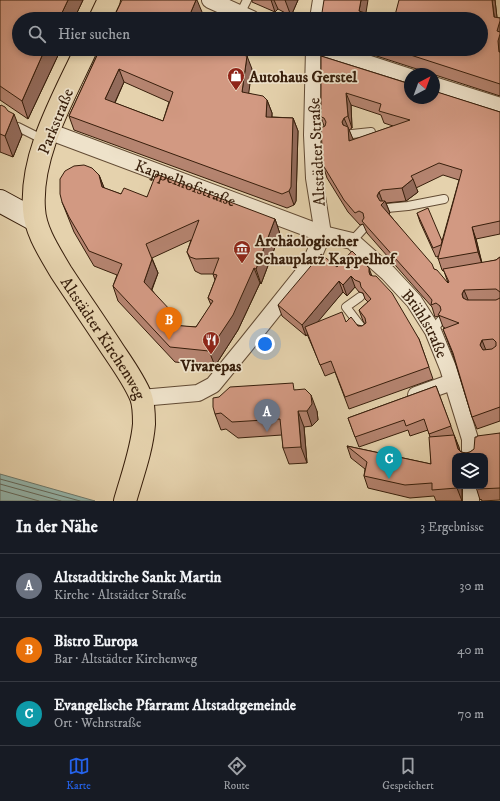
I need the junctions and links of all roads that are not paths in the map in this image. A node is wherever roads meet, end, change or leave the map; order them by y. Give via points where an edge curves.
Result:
1 (109, 0) edge
2 (210, 0) edge
3 (321, 0) edge
4 (247, 11) edge
5 (103, 12) edge
6 (319, 12) edge
7 (83, 56) edge
8 (314, 56) edge
9 (346, 56) edge
10 (404, 75) edge
11 (440, 87) edge
12 (500, 106) edge
13 (18, 127) dead end
14 (371, 132) edge
15 (352, 134) dead end
16 (47, 136) junction
17 (444, 199) dead end
18 (0, 201) edge
19 (387, 208) dead end
20 (35, 220) junction
21 (363, 228) edge
22 (323, 234) junction
23 (352, 241) junction
24 (360, 297) edge
25 (365, 332) edge
26 (452, 372) junction
27 (141, 398) junction
28 (400, 400) edge
29 (471, 453) edge
30 (471, 489) edge
31 (125, 501) edge
32 (472, 501) edge

1 - 5 main road
2 - 4 street
3 - 6 street
7 - 16 main road, Parkstraße
8 - 22 street, Altstädter Straße via 314,178
9 - 10 street
11 - 12 street
13 - 16 lane
14 - 15 lane
16 - 20 main road, Parkstraße via 34,189
16 - 22 street, Kappelhofstraße
17 - 19 lane
18 - 20 main road
20 - 27 main road, Altstädter Kirchenweg via 46,246 130,375
21 - 23 lane
22 - 23 street, Brühlstraße
22 - 27 street via 308,266 213,385 198,392
23 - 26 street, Brühlstraße via 385,275 418,298 436,326
24 - 25 lane via 346,307
26 - 28 street
26 - 29 street, Brühlstraße via 477,438
27 - 31 main road, Altstädter Kirchenweg via 144,424
30 - 32 street

